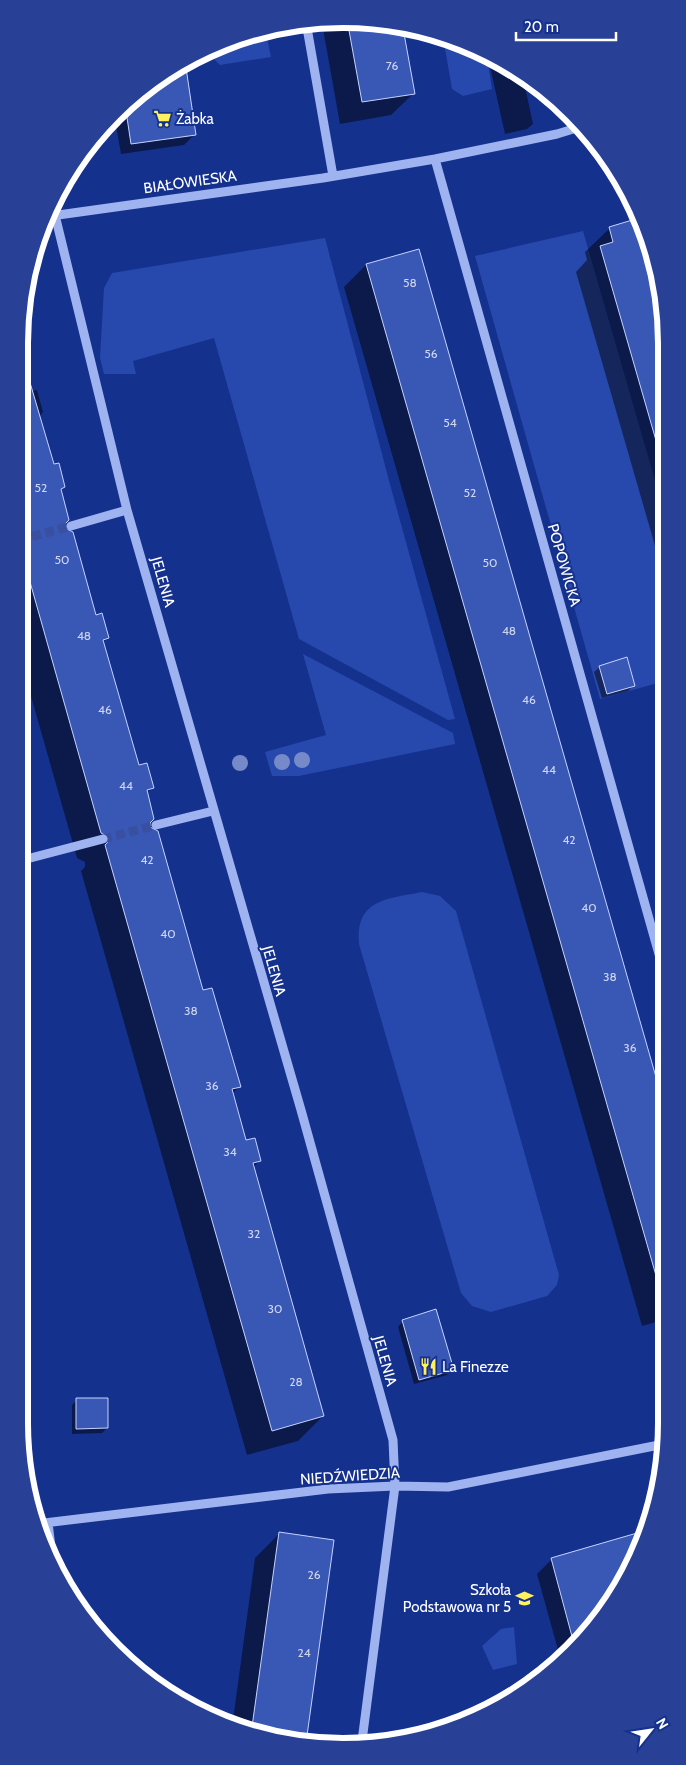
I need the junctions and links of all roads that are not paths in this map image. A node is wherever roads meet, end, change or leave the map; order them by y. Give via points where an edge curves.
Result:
1 (307, 29) edge
2 (574, 129) edge
3 (435, 159) junction
4 (333, 176) junction
5 (55, 216) edge
6 (54, 218) edge
7 (128, 510) junction
8 (71, 526) tunnel mouth
9 (213, 811) junction
10 (156, 825) tunnel mouth
11 (103, 839) tunnel mouth
12 (28, 859) edge
13 (658, 951) edge
14 (658, 1445) edge
15 (395, 1486) junction
16 (44, 1523) edge
17 (48, 1523) junction
18 (50, 1538) edge
19 (363, 1737) edge

1 - 4 street
2 - 3 street, BIAŁOWIESKA
3 - 4 street, BIAŁOWIESKA
3 - 13 street, POPOWICKA
4 - 5 street, BIAŁOWIESKA
6 - 7 street, JELENIA
7 - 8 street
7 - 9 street, JELENIA via 197,745
9 - 10 street
9 - 15 street, JELENIA via 393,1440
11 - 12 street
14 - 15 street, NIEDŹWIEDZIA via 448,1487
15 - 17 street, NIEDŹWIEDZIA via 328,1489
15 - 19 street, JELENIA
16 - 17 street, NIEDŹWIEDZIA
17 - 18 street

